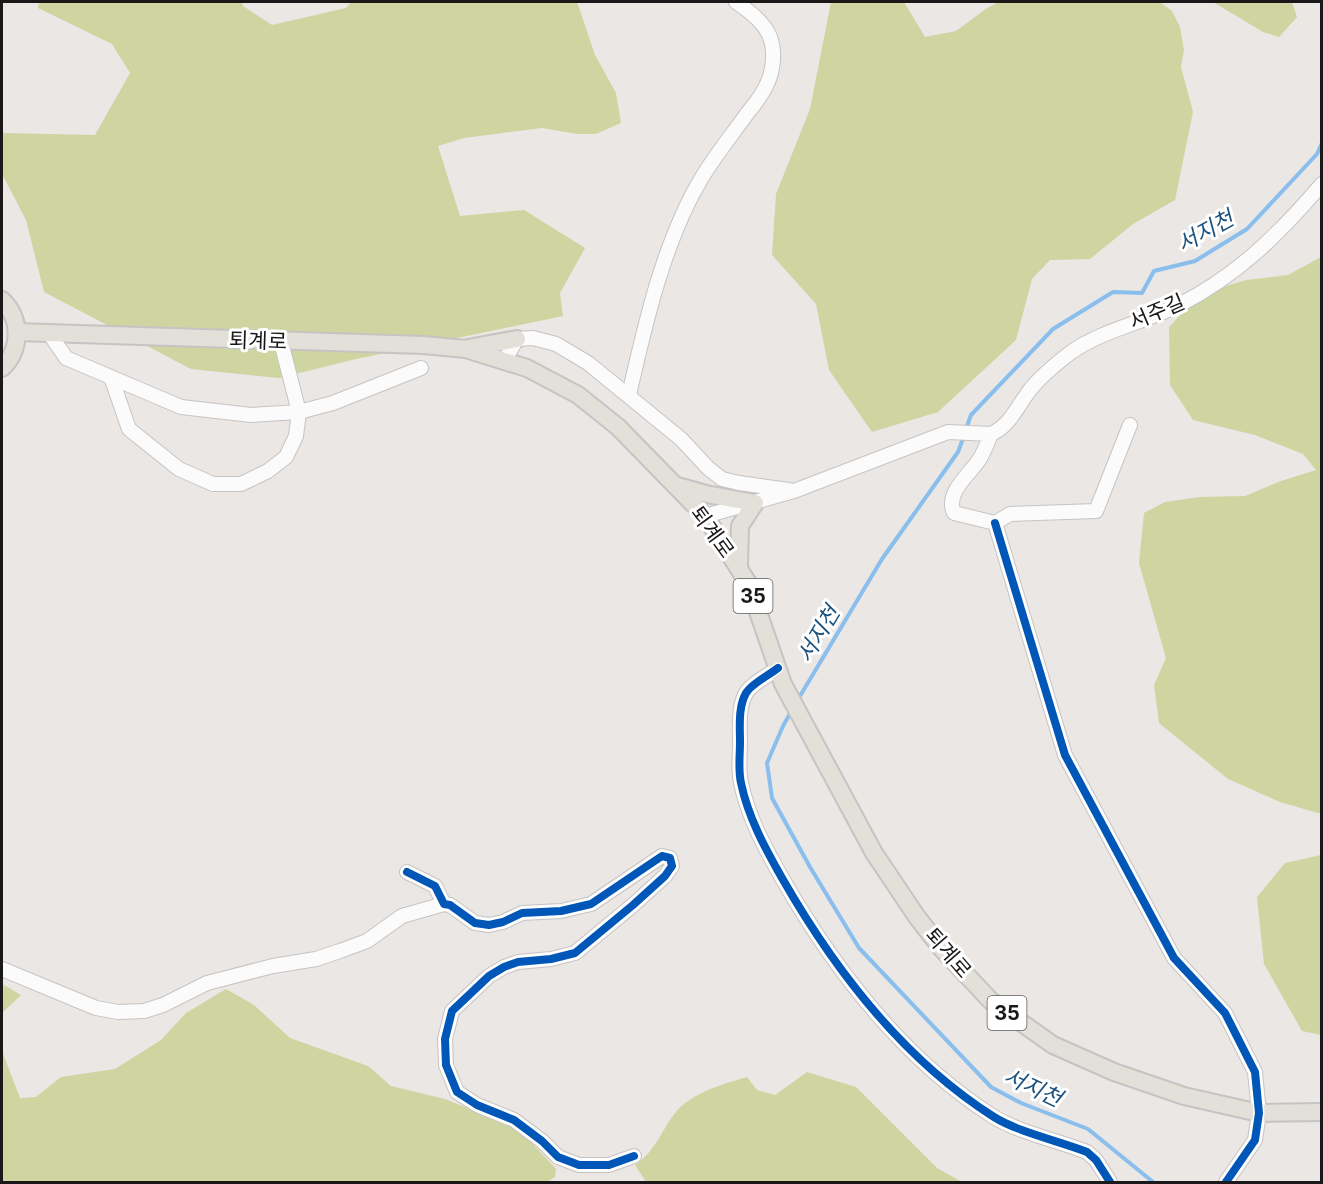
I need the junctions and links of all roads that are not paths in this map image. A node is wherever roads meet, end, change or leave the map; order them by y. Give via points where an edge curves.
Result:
1 (736, 2) edge
2 (1322, 184) edge
3 (2, 300) edge
4 (17, 332) junction
5 (49, 333) junction
6 (518, 339) junction
7 (281, 342) junction
8 (466, 349) junction
9 (504, 361) junction
10 (2, 368) edge
11 (421, 368) dead end
12 (111, 377) junction
13 (629, 395) junction
14 (299, 412) junction
15 (1130, 425) dead end
16 (988, 433) junction
17 (675, 485) junction
18 (794, 491) junction
19 (755, 502) junction
20 (705, 516) junction
21 (995, 523) junction
22 (739, 568) junction
23 (781, 676) junction
24 (406, 873) dead end
25 (444, 904) junction
26 (2, 969) edge
27 (1322, 1112) edge
28 (1259, 1113) junction
29 (634, 1156) dead end
30 (1110, 1182) edge
31 (1226, 1182) edge

1 - 13 street via 766,27 771,38 773,67 757,102 701,178 684,212 640,346
2 - 16 street, 서주길 via 1288,224 1231,275 1179,305 1071,352 1032,388 1002,429
3 - 4 main road via 14,318
4 - 5 main road, 퇴계로
4 - 10 main road via 15,348
5 - 7 main road, 퇴계로
5 - 12 street via 66,358
6 - 8 main road
6 - 9 street
6 - 13 street via 556,344
7 - 8 main road, 퇴계로
7 - 14 street
8 - 9 main road, 퇴계로
9 - 17 main road, 퇴계로 via 527,368 578,395 618,428
11 - 14 street via 333,403
12 - 14 street via 181,407 251,415
12 - 14 street via 129,429 179,469 213,484 241,484 286,457 296,436
13 - 18 street via 722,479
15 - 21 street via 1096,511 1010,514
16 - 18 street via 948,432
16 - 21 street, 서주길 via 980,458 953,493 951,506 954,513
17 - 19 main road
17 - 20 main road, 퇴계로
18 - 19 street
19 - 20 street
19 - 22 main road via 740,526
20 - 22 main road, 퇴계로 / 35
21 - 28 street via 1065,755 1174,958 1225,1012 1255,1072
22 - 23 main road, 퇴계로 / 35
23 - 28 main road, 퇴계로 / 35 via 874,853 916,917 991,1001 1053,1046 1114,1072 1184,1096
23 - 30 street via 747,691 740,718 740,780 749,813 767,853 799,908 841,970 914,1053 995,1118 1087,1152
24 - 25 street via 435,886
25 - 26 street via 402,916 367,941 340,951 207,983 144,1011 96,1008
25 - 29 street via 475,923 489,925 522,913 561,911 591,904 662,856 670,858 672,866 665,876 575,953 518,962 489,976 452,1011 445,1039 446,1065 457,1092 514,1120 558,1157 579,1166 609,1165
27 - 28 main road, 퇴계로 / 35
28 - 31 street via 1255,1140

